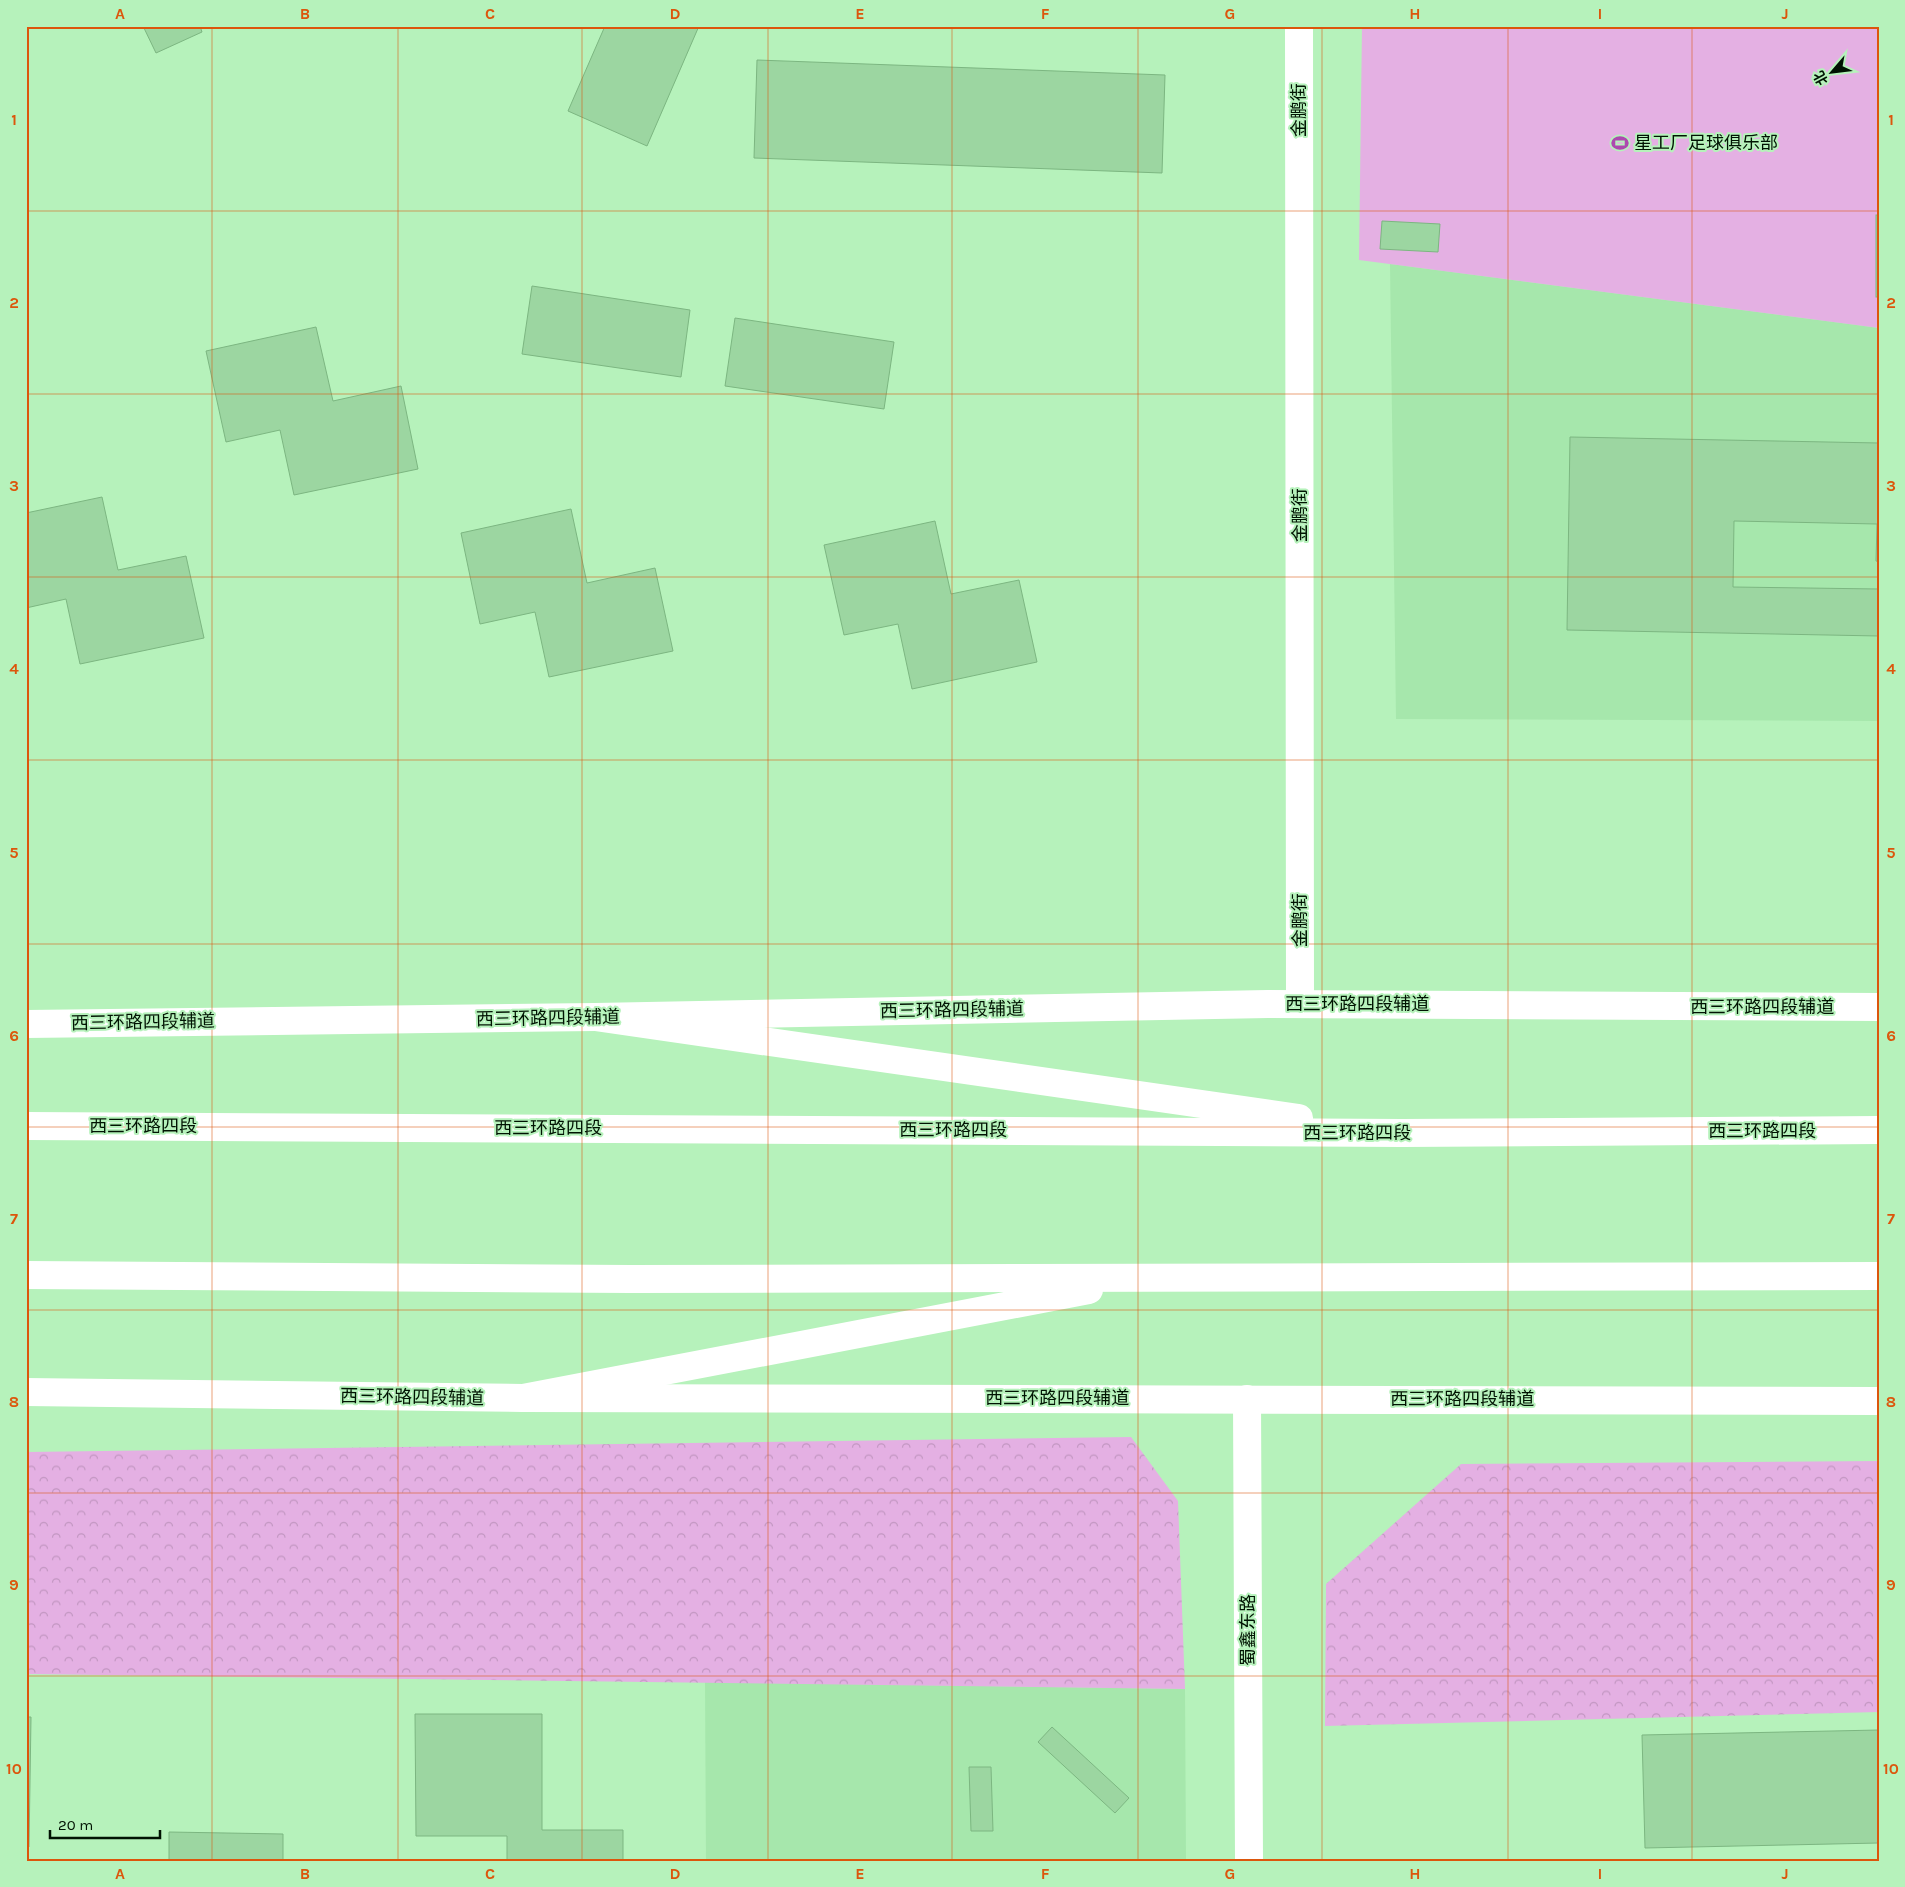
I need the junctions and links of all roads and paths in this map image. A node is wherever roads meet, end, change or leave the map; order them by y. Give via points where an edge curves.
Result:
1 (1299, 26) edge
2 (1300, 1004) junction
3 (1879, 1007) edge
4 (595, 1018) junction
5 (26, 1024) edge
6 (26, 1126) edge
7 (1879, 1130) edge
8 (1402, 1133) junction
9 (26, 1275) edge
10 (1879, 1276) edge
11 (1156, 1278) junction
12 (26, 1392) edge
13 (523, 1398) junction
14 (1247, 1399) junction
15 (1879, 1401) edge
16 (1249, 1861) edge

1 - 2 main road, 金鹏街
2 - 3 main road, 西三环路四段辅道
2 - 4 main road, 西三环路四段辅道
4 - 5 main road, 西三环路四段辅道
4 - 8 main road
6 - 8 main road, 西三环路四段
7 - 8 main road, 西三环路四段
9 - 11 main road
10 - 11 main road
11 - 13 main road
12 - 13 main road, 西三环路四段辅道
13 - 14 main road, 西三环路四段辅道
14 - 15 main road, 西三环路四段辅道
14 - 16 main road, 蜀鑫东路

